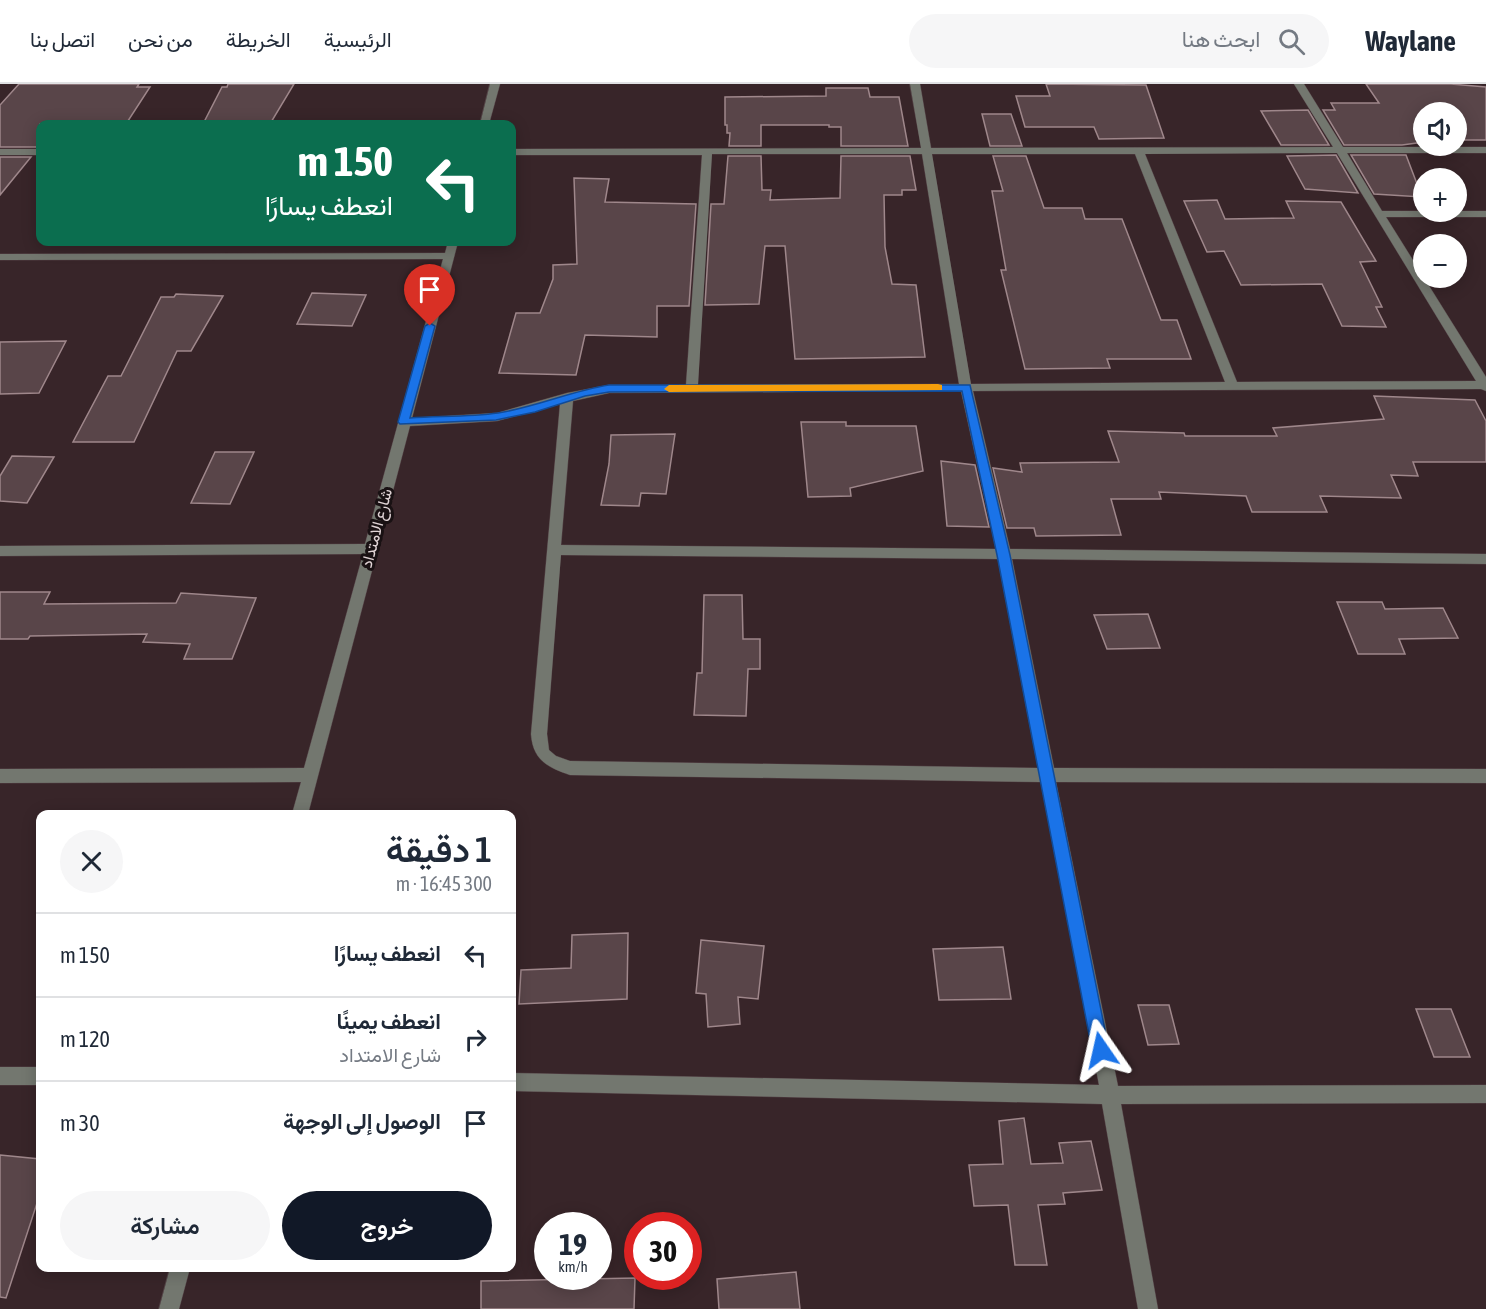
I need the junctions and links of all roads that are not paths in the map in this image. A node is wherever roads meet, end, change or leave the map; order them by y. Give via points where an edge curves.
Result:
1 (495, 84) edge
2 (915, 84) edge
3 (1299, 84) edge
4 (485, 120) edge
5 (1486, 150) edge
6 (1139, 151) junction
7 (1341, 151) junction
8 (0, 152) edge
9 (36, 152) edge
10 (516, 152) edge
11 (707, 152) junction
12 (926, 153) junction
13 (1380, 214) junction
14 (1486, 214) edge
15 (452, 246) edge
16 (450, 256) junction
17 (0, 257) edge
18 (1486, 386) edge
19 (1233, 387) junction
20 (692, 388) junction
21 (966, 388) junction
22 (567, 397) junction
23 (404, 422) junction
24 (370, 549) junction
25 (0, 550) edge
26 (554, 550) junction
27 (1004, 555) junction
28 (1486, 559) edge
29 (311, 775) junction
30 (1047, 775) junction
31 (0, 776) edge
32 (1486, 776) edge
33 (301, 810) edge
34 (0, 1076) edge
35 (36, 1076) edge
36 (516, 1082) edge
37 (1486, 1094) edge
38 (1110, 1095) junction
39 (179, 1272) edge
40 (169, 1309) edge
41 (1148, 1309) edge

1 - 4 street
2 - 12 street
3 - 7 street
5 - 7 street
6 - 7 street
6 - 12 street
6 - 19 street
7 - 13 street
8 - 9 street
10 - 11 street
11 - 12 street
11 - 20 street
12 - 21 street
13 - 14 street
13 - 18 street
15 - 16 street, شارع الامتداد
16 - 17 street
16 - 23 street, شارع الامتداد
18 - 19 street
19 - 21 street
20 - 21 street
20 - 22 street via 609,389
21 - 27 street
22 - 23 street via 496,417
22 - 26 street
23 - 24 street, شارع الامتداد
24 - 25 street
24 - 29 street, شارع الامتداد
26 - 27 street
26 - 30 street via 539,734 540,750 549,762 570,768
27 - 28 street
27 - 30 street
29 - 31 street
29 - 33 street, شارع الامتداد
30 - 32 street
30 - 38 street
34 - 35 street
36 - 38 street
37 - 38 street
38 - 41 street
39 - 40 street

